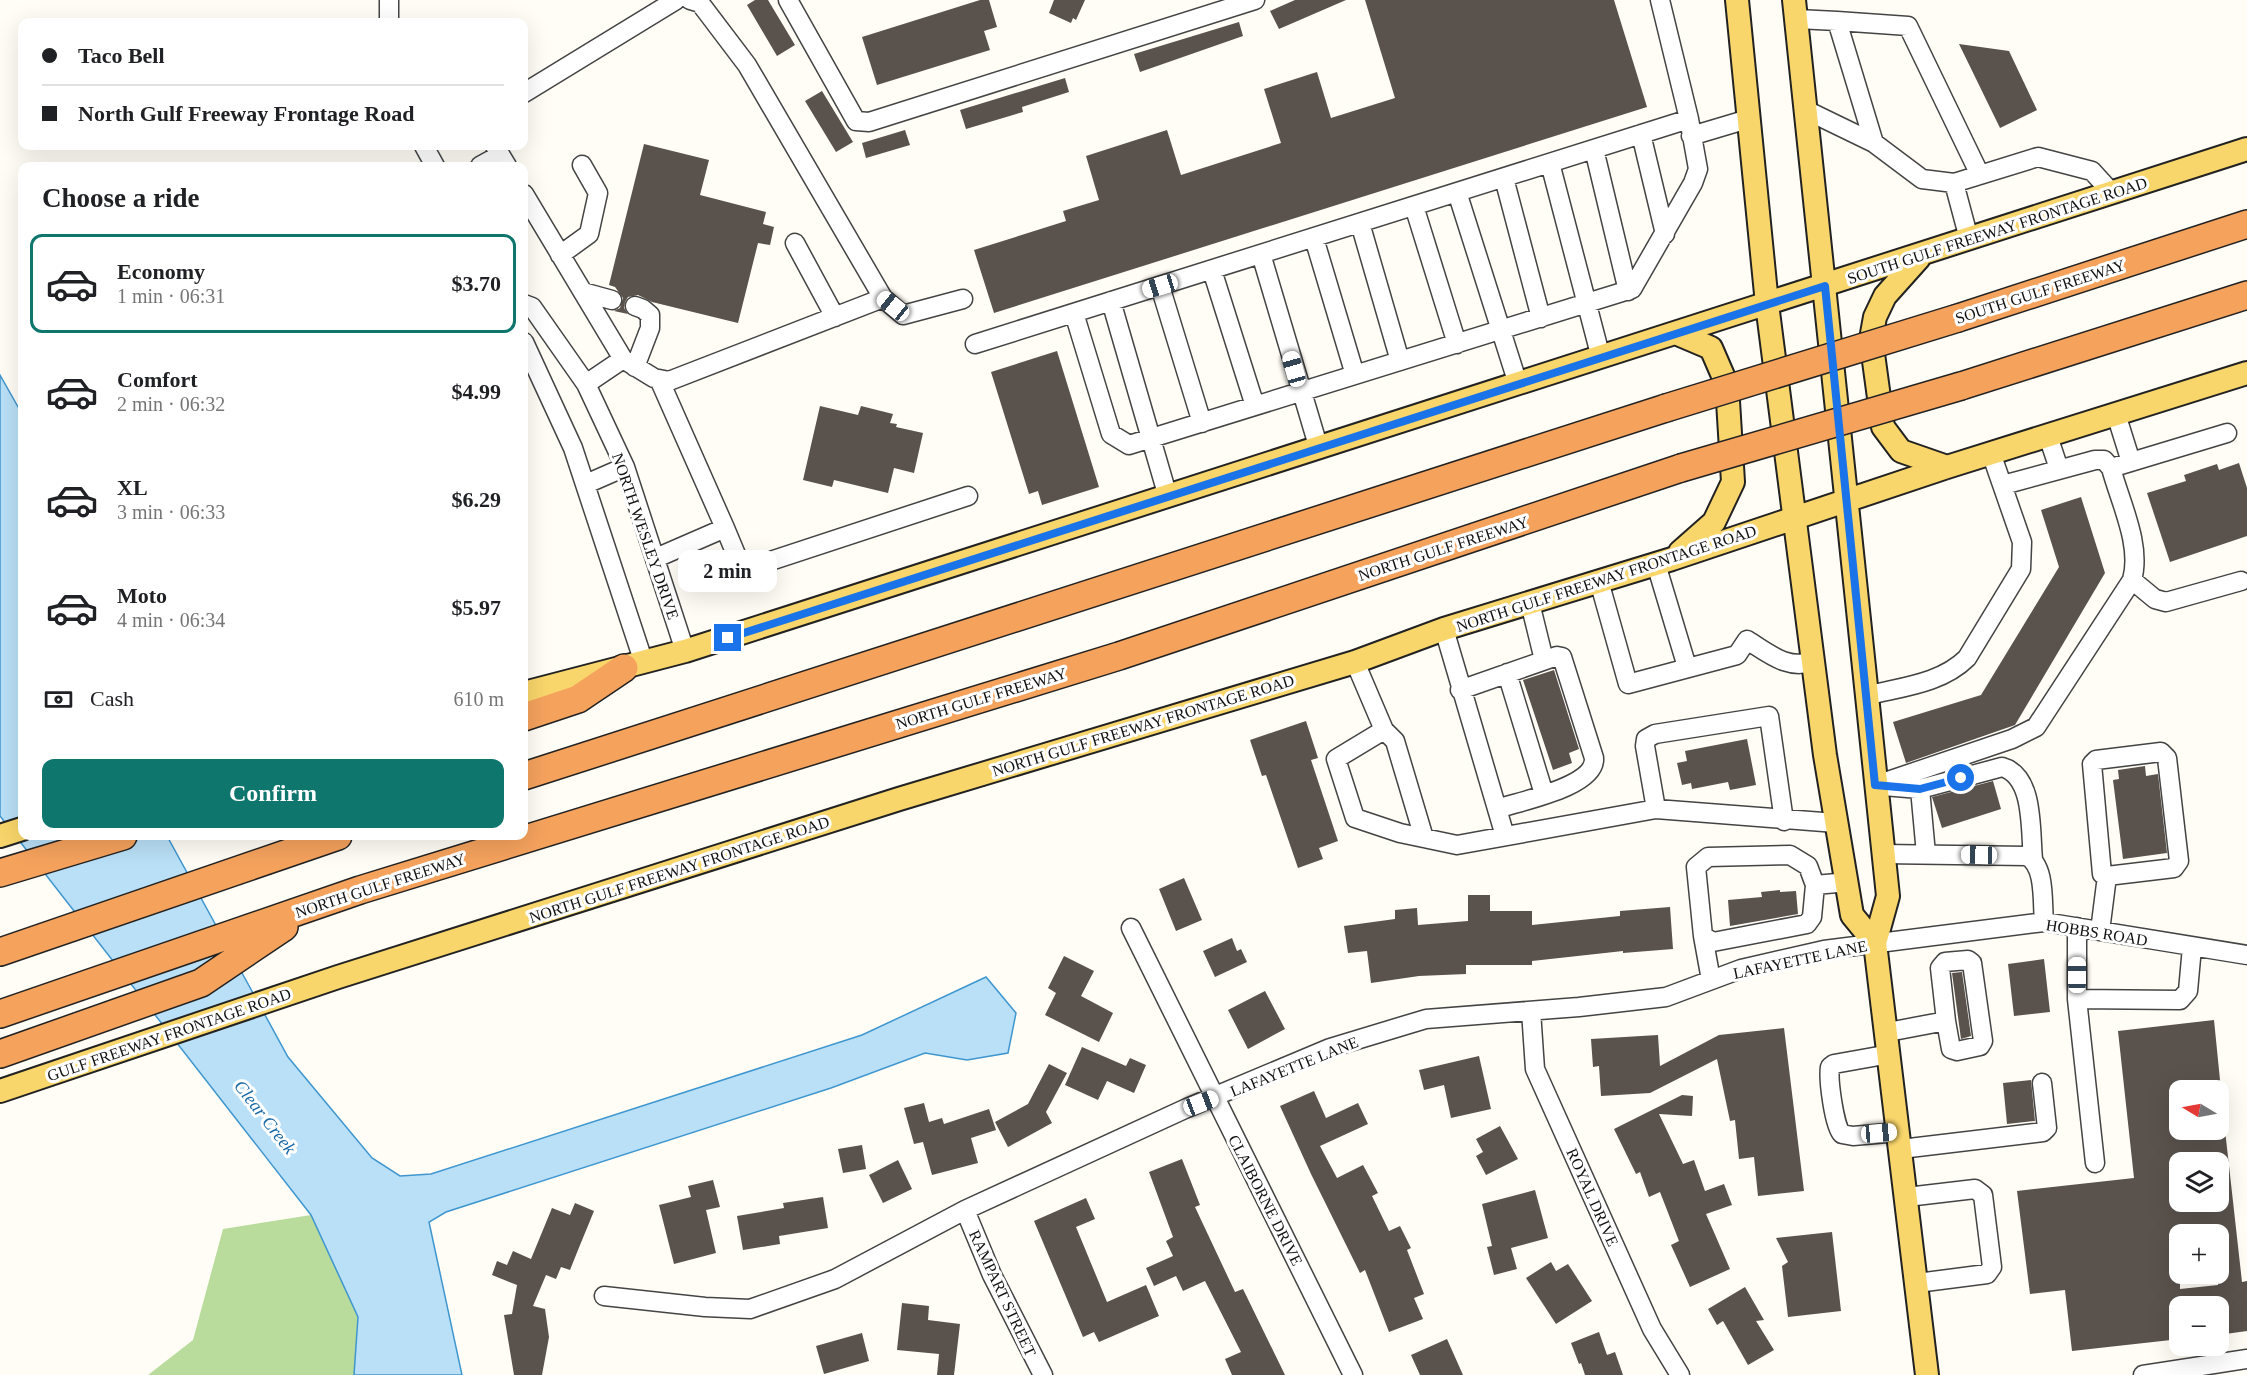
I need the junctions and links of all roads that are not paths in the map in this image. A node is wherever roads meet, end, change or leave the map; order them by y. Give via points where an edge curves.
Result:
1 (389, 0) edge
2 (676, 0) edge
3 (690, 0) edge
4 (788, 0) edge
5 (1255, 0) edge
6 (1660, 0) edge
7 (1737, 0) edge
8 (1796, 9) edge
9 (389, 18) edge
10 (1837, 21) junction
11 (528, 91) edge
12 (1808, 111) junction
13 (1749, 126) junction
14 (1690, 127) junction
15 (1641, 134) junction
16 (1874, 143) junction
17 (2247, 148) edge
18 (1594, 149) junction
19 (1551, 163) junction
20 (582, 165) dead end
21 (1980, 175) junction
22 (1504, 178) junction
23 (1954, 183) junction
24 (1457, 192) junction
25 (2112, 193) junction
26 (528, 201) edge
27 (1414, 206) junction
28 (2247, 218) edge
29 (1360, 223) junction
30 (2247, 224) edge
31 (1665, 234) junction
32 (2209, 236) junction
33 (1314, 238) junction
34 (1970, 239) junction
35 (795, 243) dead end
36 (1261, 254) junction
37 (560, 255) junction
38 (1923, 255) junction
39 (1212, 270) junction
40 (1160, 286) junction
41 (1825, 286) junction
42 (1628, 291) junction
43 (584, 292) junction
44 (2247, 295) edge
45 (883, 298) junction
46 (963, 298) dead end
47 (612, 300) dead end
48 (1111, 301) junction
49 (1587, 303) junction
50 (1767, 304) junction
51 (528, 306) edge
52 (635, 306) dead end
53 (1074, 313) junction
54 (835, 317) junction
55 (1541, 318) junction
56 (1500, 330) junction
57 (1678, 334) junction
58 (975, 344) dead end
59 (1457, 344) junction
60 (528, 350) edge
61 (1602, 358) junction
62 (1400, 361) junction
63 (629, 363) junction
64 (2247, 373) edge
65 (1355, 375) junction
66 (659, 379) junction
67 (586, 384) junction
68 (1518, 384) junction
69 (1301, 392) junction
70 (1255, 406) junction
71 (2116, 414) junction
72 (1202, 423) junction
73 (2227, 433) dead end
74 (2048, 436) junction
75 (1150, 439) junction
76 (1319, 449) junction
77 (1991, 453) junction
78 (2131, 462) junction
79 (625, 466) junction
80 (1947, 467) junction
81 (2111, 468) junction
82 (2059, 470) junction
83 (586, 484) junction
84 (2003, 486) junction
85 (968, 496) dead end
86 (1168, 497) junction
87 (1847, 502) junction
88 (1797, 524) junction
89 (725, 528) junction
90 (656, 558) junction
91 (1664, 561) junction
92 (2132, 580) junction
93 (1599, 581) junction
94 (2241, 581) dead end
95 (1530, 603) junction
96 (1444, 629) junction
97 (685, 651) junction
98 (1544, 660) junction
99 (1355, 662) junction
100 (1814, 662) junction
101 (634, 666) junction
102 (1687, 667) junction
103 (1507, 673) junction
104 (1460, 690) junction
105 (528, 692) edge
106 (1866, 696) junction
107 (528, 716) edge
108 (1383, 730) junction
109 (528, 775) edge
110 (1875, 785) junction
111 (1920, 789) junction
112 (1544, 794) junction
113 (1497, 809) junction
114 (1656, 809) junction
115 (1784, 821) junction
116 (1836, 823) junction
117 (18, 830) edge
118 (0, 836) edge
119 (1505, 836) junction
120 (528, 838) edge
121 (1424, 838) junction
122 (110, 840) edge
123 (326, 840) edge
124 (522, 840) edge
125 (1883, 854) junction
126 (1926, 855) junction
127 (2033, 860) junction
128 (0, 873) edge
129 (2107, 876) junction
130 (1848, 882) junction
131 (1815, 885) junction
132 (315, 906) junction
133 (2044, 922) junction
134 (2077, 927) junction
135 (1131, 928) dead end
136 (1775, 931) junction
137 (2100, 931) junction
138 (1952, 933) junction
139 (1702, 936) junction
140 (1875, 943) junction
141 (2192, 947) junction
142 (12, 948) edge
143 (2247, 955) edge
144 (1784, 960) junction
145 (1955, 961) junction
146 (338, 977) joint
147 (1711, 980) junction
148 (2077, 999) junction
149 (1531, 1011) junction
150 (0, 1014) edge
151 (1946, 1021) junction
152 (1888, 1032) junction
153 (0, 1054) edge
154 (1890, 1054) junction
155 (2042, 1083) dead end
156 (0, 1091) edge
157 (1215, 1098) junction
158 (1900, 1140) junction
159 (2095, 1163) dead end
160 (1906, 1197) junction
161 (964, 1210) junction
162 (1917, 1283) junction
163 (604, 1296) dead end
164 (2247, 1359) edge
165 (1043, 1375) edge
166 (1353, 1375) edge
167 (1680, 1375) edge
168 (1927, 1375) edge
169 (2143, 1375) edge

1 - 9 street
2 - 11 street
3 - 45 street via 700,3 747,65
4 - 5 street via 856,121 869,122
6 - 14 street
7 - 13 main road
8 - 10 street
8 - 12 main road
10 - 16 street
10 - 21 street via 1908,26
12 - 16 street
12 - 41 main road
13 - 14 street
13 - 50 main road
14 - 15 street
14 - 31 street via 1698,169
15 - 18 street
15 - 31 street
16 - 23 street via 1922,179
17 - 25 main road, SOUTH GULF FREEWAY FRONTAGE ROAD
18 - 19 street
18 - 42 street
19 - 22 street
19 - 49 street
20 - 37 street via 597,193 589,234
21 - 23 street
21 - 25 street via 2038,157 2092,171
22 - 24 street
22 - 55 street
23 - 34 street
24 - 27 street
24 - 56 street
25 - 34 main road, SOUTH GULF FREEWAY FRONTAGE ROAD
26 - 37 street
27 - 29 street
27 - 59 street
28 - 32 highway
29 - 33 street
29 - 62 street
30 - 32 highway, SOUTH GULF FREEWAY
31 - 42 street
32 - 109 highway, SOUTH GULF FREEWAY, bridge
33 - 36 street
33 - 65 street
34 - 38 main road, SOUTH GULF FREEWAY FRONTAGE ROAD
35 - 54 street
36 - 39 street
36 - 69 street
37 - 43 street
38 - 41 main road, SOUTH GULF FREEWAY FRONTAGE ROAD
38 - 80 main road via 1885,296 1875,317 1871,339 1883,427 1901,451
39 - 40 street
39 - 70 street
40 - 48 street
40 - 72 street
41 - 50 main road, SOUTH GULF FREEWAY FRONTAGE ROAD
41 - 87 main road
42 - 49 street
43 - 47 street
43 - 63 street
44 - 120 highway, NORTH GULF FREEWAY, bridge via 1961,386 1681,468 1119,656
45 - 46 street via 903,315
45 - 54 street
48 - 53 street
48 - 75 street
49 - 55 street
49 - 61 street
50 - 57 main road, SOUTH GULF FREEWAY FRONTAGE ROAD
50 - 88 main road
51 - 67 street, NORTH WESLEY DRIVE
52 - 63 street via 650,315 650,328
53 - 58 street
53 - 75 street via 1111,434 1129,445
54 - 66 street via 669,381
55 - 56 street
56 - 59 street
56 - 68 street
57 - 61 main road
57 - 91 main road via 1711,348 1727,385 1733,482 1714,522
59 - 62 street
60 - 83 street
61 - 68 main road
62 - 65 street
63 - 66 street
63 - 67 street
64 - 71 main road
65 - 69 street
66 - 89 street
67 - 79 street, NORTH WESLEY DRIVE
68 - 76 main road
69 - 70 street
69 - 76 street
70 - 72 street
71 - 74 main road
71 - 78 street
72 - 75 street
73 - 78 street
74 - 77 main road
74 - 82 street
75 - 86 street
76 - 86 main road
77 - 80 main road
77 - 84 street
78 - 81 street
79 - 83 street
79 - 90 street, NORTH WESLEY DRIVE
80 - 87 main road, NORTH GULF FREEWAY FRONTAGE ROAD
81 - 82 street via 2104,460 2095,460
81 - 92 street via 2135,550
82 - 84 street
83 - 101 street
84 - 106 street via 2022,542 2021,568 1967,658 1942,676
85 - 89 street via 755,566 740,564
86 - 97 main road
87 - 88 main road, NORTH GULF FREEWAY FRONTAGE ROAD
87 - 106 main road
88 - 91 main road, NORTH GULF FREEWAY FRONTAGE ROAD
88 - 100 main road
89 - 90 street
90 - 97 street, NORTH WESLEY DRIVE
91 - 93 main road, NORTH GULF FREEWAY FRONTAGE ROAD
91 - 102 street
92 - 94 street via 2166,602
92 - 110 street via 2036,727 2012,739
93 - 95 main road, NORTH GULF FREEWAY FRONTAGE ROAD
93 - 102 street via 1628,684
95 - 96 main road, NORTH GULF FREEWAY FRONTAGE ROAD
95 - 98 street
96 - 99 main road, NORTH GULF FREEWAY FRONTAGE ROAD
96 - 104 street
97 - 101 main road
98 - 103 street
98 - 112 street via 1562,657 1594,766 1590,774 1573,784
99 - 108 street
99 - 146 main road, NORTH GULF FREEWAY FRONTAGE ROAD via 910,795
100 - 102 street via 1783,663 1747,640 1737,656
100 - 116 main road
101 - 105 main road
101 - 107 highway via 578,699
103 - 104 street
103 - 112 street
104 - 113 street
106 - 110 main road
108 - 121 street via 1395,741
108 - 121 street via 1336,759 1355,818
110 - 111 street
110 - 125 main road
111 - 126 street
111 - 127 street via 2002,767 2009,769 2026,791
112 - 113 street
113 - 119 street
114 - 115 street
114 - 115 street via 1646,739 1655,734 1769,716
114 - 119 street
115 - 116 street
116 - 130 main road
117 - 118 main road
119 - 121 street via 1457,845
122 - 128 highway
123 - 142 highway
124 - 132 highway, NORTH GULF FREEWAY, bridge
125 - 126 street
125 - 140 main road via 1888,896
126 - 127 street via 2027,856
127 - 133 street via 2039,872
129 - 129 street via 2174,868 2179,861 2167,758 2161,752 2096,760 2092,764 2102,874
129 - 137 street
130 - 131 street
130 - 140 main road via 1852,915
131 - 136 street via 1812,917 1807,924
131 - 139 street via 1808,866 1790,855 1708,857 1696,867
132 - 150 highway, NORTH GULF FREEWAY
132 - 153 highway via 201,983
133 - 134 street, HOBBS ROAD
133 - 138 street, HOBBS ROAD
134 - 137 street, HOBBS ROAD
134 - 148 street
135 - 157 street, CLAIBORNE DRIVE
136 - 139 street via 1713,942
136 - 144 street
137 - 141 street, HOBBS ROAD
138 - 140 street, HOBBS ROAD
138 - 145 street
139 - 147 street
140 - 144 street, LAFAYETTE LANE
140 - 152 main road
141 - 143 street, HOBBS ROAD
141 - 148 street via 2188,991 2180,1000
144 - 147 street, LAFAYETTE LANE
145 - 151 street via 1945,962 1940,968
145 - 151 street via 1972,963 1983,1041 1980,1046 1951,1049
146 - 156 main road, GULF FREEWAY FRONTAGE ROAD
147 - 149 street, LAFAYETTE LANE via 1666,997
148 - 159 street
149 - 157 street, LAFAYETTE LANE via 1426,1019 1330,1048
149 - 167 street, ROYAL DRIVE via 1535,1069 1652,1329
151 - 152 street
152 - 154 main road
154 - 158 main road
154 - 158 street via 1834,1064 1830,1067 1830,1079 1837,1126 1842,1134
155 - 158 street via 2047,1128 2043,1132
157 - 161 street, LAFAYETTE LANE
157 - 166 street, CLAIBORNE DRIVE
158 - 160 main road
160 - 162 main road
160 - 162 street via 1975,1189 1983,1195 1992,1267 1987,1274
161 - 163 street, LAFAYETTE LANE via 835,1279 750,1309
161 - 165 street, RAMPART STREET
162 - 168 main road
164 - 169 street

